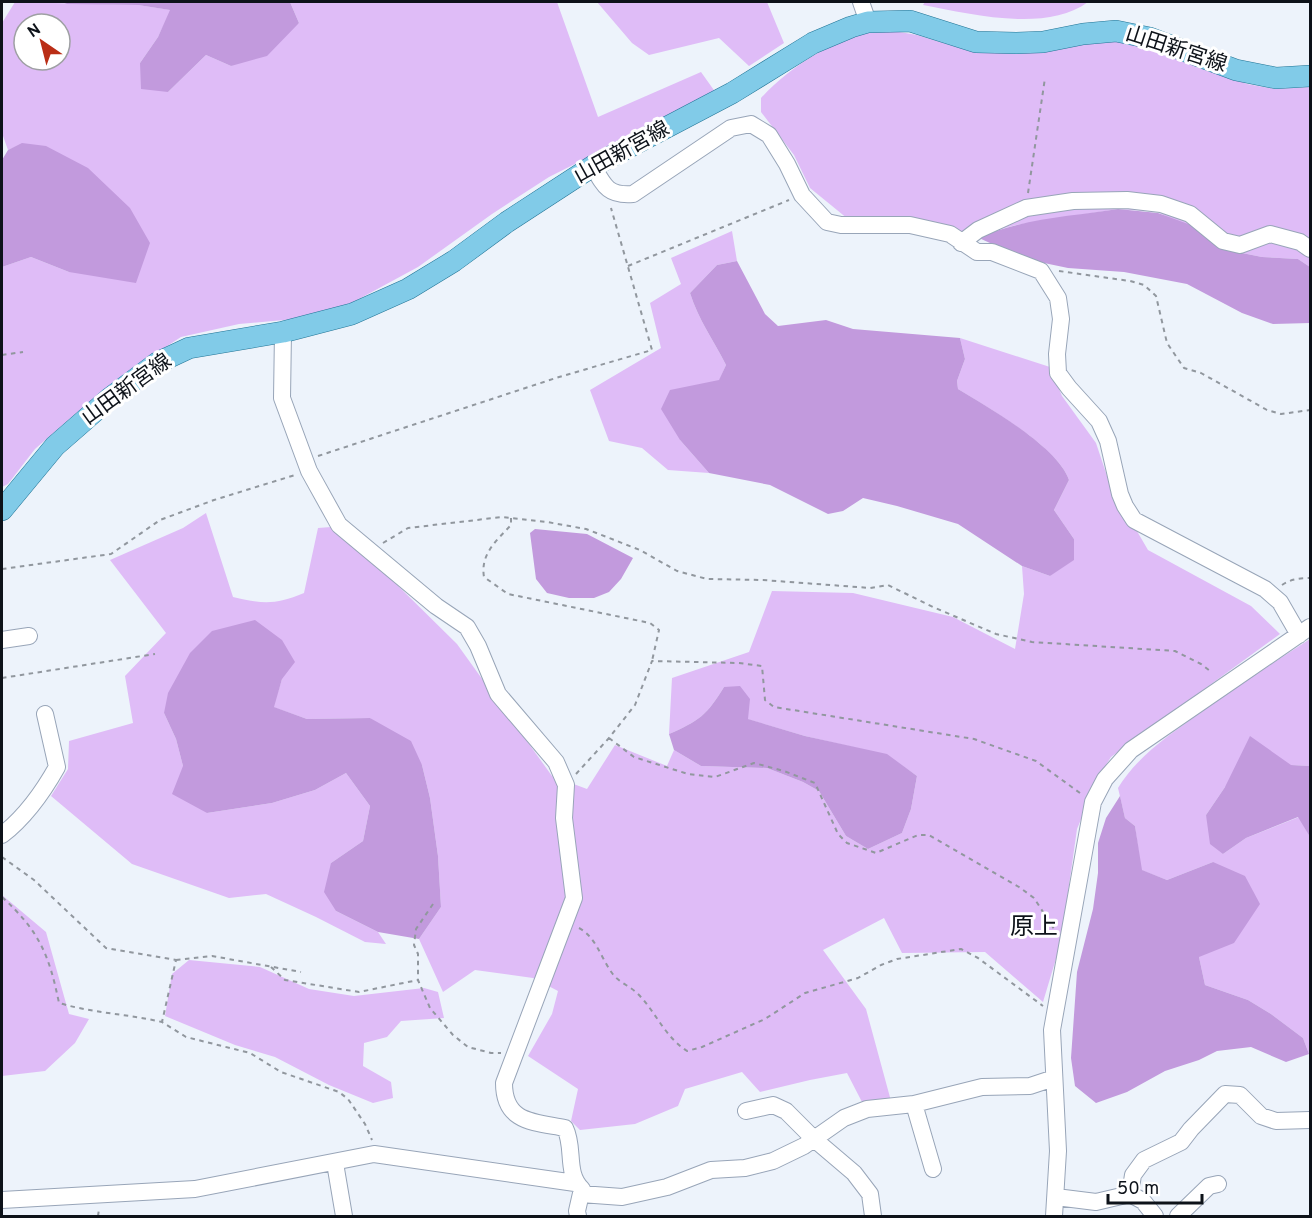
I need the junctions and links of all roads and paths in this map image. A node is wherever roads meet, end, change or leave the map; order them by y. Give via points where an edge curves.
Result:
1 (861, 2) edge
2 (868, 22) junction
3 (1311, 76) edge
4 (1046, 78) dead end
5 (593, 166) junction
6 (605, 188) junction
7 (802, 195) junction
8 (1026, 208) junction
9 (961, 243) junction
10 (1311, 249) edge
11 (628, 266) junction
12 (1041, 271) junction
13 (283, 332) junction
14 (23, 352) dead end
15 (2, 355) edge
16 (1311, 410) edge
17 (308, 465) junction
18 (2, 510) edge
19 (511, 518) junction
20 (376, 555) junction
21 (2, 569) edge
22 (1311, 578) edge
23 (1270, 594) junction
24 (1305, 631) edge
25 (29, 636) dead end
26 (2, 640) edge
27 (155, 654) dead end
28 (652, 660) junction
29 (1210, 670) dead end
30 (2, 678) edge
31 (45, 714) dead end
32 (609, 738) junction
33 (566, 785) junction
34 (1093, 802) junction
35 (2, 836) edge
36 (2, 857) edge
37 (2, 897) edge
38 (433, 904) dead end
39 (565, 923) junction
40 (1068, 938) junction
41 (176, 960) junction
42 (271, 967) junction
43 (301, 972) dead end
44 (418, 980) junction
45 (1055, 1012) junction
46 (162, 1022) junction
47 (516, 1053) junction
48 (1054, 1078) junction
49 (914, 1104) junction
50 (746, 1111) dead end
51 (1311, 1120) edge
52 (814, 1138) junction
53 (374, 1155) junction
54 (335, 1162) junction
55 (933, 1169) dead end
56 (1218, 1184) dead end
57 (578, 1188) junction
58 (1130, 1194) junction
59 (1056, 1197) junction
60 (2, 1200) edge
61 (344, 1216) edge
62 (578, 1216) edge
63 (873, 1216) edge
64 (1054, 1216) edge
65 (1155, 1216) edge
66 (1178, 1216) edge

1 - 2 street
2 - 3 main road, 山田新宮線 via 910,21 976,42 1043,42 1116,31 1150,38 1236,70 1276,78
2 - 5 main road, 山田新宮線 via 813,43 732,93
4 - 8 path
5 - 6 street
5 - 13 main road, 山田新宮線 via 408,289 352,314
6 - 7 street via 619,195 633,194 731,128 751,124 769,135
6 - 11 path
7 - 9 street via 827,222 910,225 950,234
7 - 11 path
8 - 9 street via 978,230
8 - 10 street via 1073,201 1161,204 1190,214 1223,241 1240,245 1270,234
9 - 12 street via 977,252 992,252
11 - 17 path via 652,350 559,377
12 - 16 path via 1067,271 1144,285 1156,296 1167,343 1184,368 1201,373 1267,410 1281,414
12 - 23 street via 1058,298 1058,373 1099,421 1108,441 1120,494 1134,520
13 - 17 street via 282,398
13 - 18 main road, 山田新宮線 via 189,348 157,363 55,446
14 - 15 path
17 - 20 street via 339,525
17 - 21 path via 160,520 111,554
19 - 20 path via 408,528 384,542
19 - 28 path via 511,525 489,549 482,566 484,577 508,594 650,623 659,630
19 - 29 path via 586,529 640,550 677,571 707,579 870,588 888,585 996,634 1032,642 1175,651
20 - 33 street via 467,627 498,694 556,762
22 - 23 path via 1288,581
23 - 24 street
24 - 34 street via 1131,750 1105,779
25 - 26 street
27 - 30 path
28 - 32 path via 635,705
28 - 34 path via 762,666 765,700 774,707 974,739 1036,761
31 - 35 street via 57,767
32 - 33 path
32 - 40 path via 634,757 688,774 715,777 754,763 815,783 838,834 847,843 876,854 918,835 929,836 1034,898 1055,932
33 - 39 street via 564,818 574,898
34 - 40 street
36 - 41 path via 34,880 106,948
37 - 46 path via 22,916 45,951 59,1003
38 - 44 path via 416,929
39 - 45 path via 582,929 613,975 638,994 675,1043 687,1051 765,1019 805,993 858,978 897,960 961,949
39 - 47 street
40 - 45 street
41 - 42 path via 212,956
41 - 46 path
42 - 43 path
42 - 44 path via 285,980 358,992
44 - 47 path via 430,1008 468,1047 491,1053
45 - 48 street
46 - 53 path via 186,1037 250,1053 281,1072 339,1092 365,1125
47 - 57 street via 504,1083 504,1096 520,1119 566,1128 570,1164
48 - 49 street via 1030,1086 982,1087
48 - 59 street
49 - 52 street via 867,1109 844,1118
49 - 55 street
50 - 52 street via 773,1105 786,1111
51 - 58 street via 1276,1121 1261,1116 1240,1095 1226,1094 1181,1143 1144,1160 1132,1175
52 - 57 street via 773,1161 711,1170 667,1187 622,1197
52 - 63 street via 854,1173 870,1194
53 - 54 street
53 - 57 street
54 - 60 street via 195,1189
54 - 61 street
56 - 66 street via 1209,1186
57 - 62 street
58 - 59 street via 1096,1202
58 - 65 street
59 - 64 street

